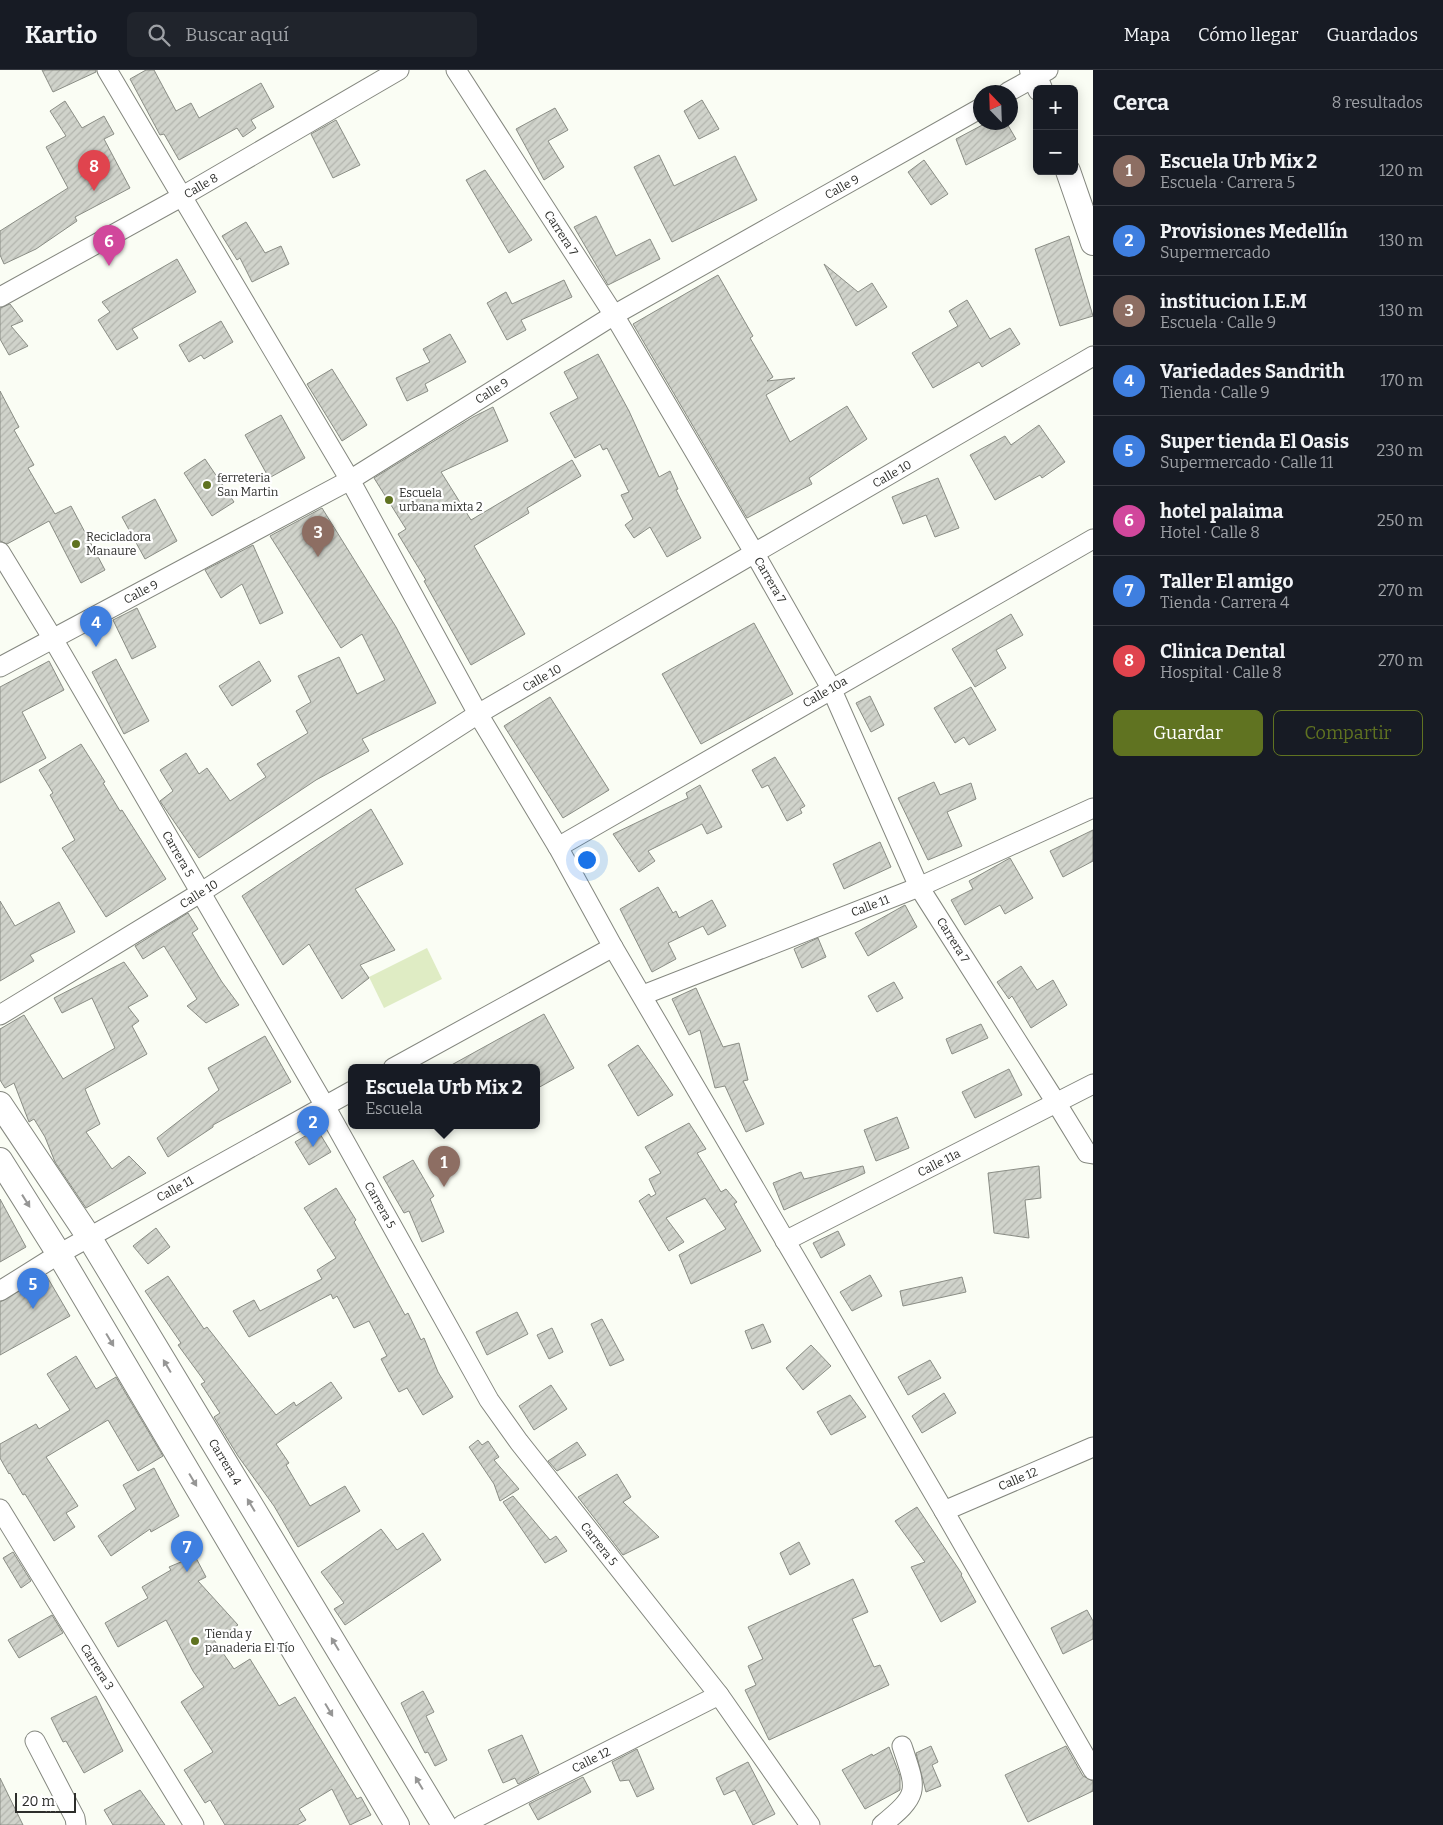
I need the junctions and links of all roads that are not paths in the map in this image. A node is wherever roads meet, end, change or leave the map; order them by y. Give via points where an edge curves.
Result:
1 (107, 70) edge
2 (399, 70) edge
3 (456, 70) edge
4 (1039, 76) edge
5 (1018, 87) edge
6 (973, 112) edge
7 (1069, 175) edge
8 (181, 197) junction
9 (1093, 243) edge
10 (0, 297) edge
11 (614, 315) junction
12 (1093, 356) edge
13 (350, 480) junction
14 (1093, 538) edge
15 (0, 552) edge
16 (755, 554) junction
17 (53, 639) junction
18 (0, 667) edge
19 (831, 688) junction
20 (478, 714) junction
21 (1093, 808) edge
22 (558, 847) junction
23 (919, 887) junction
24 (200, 893) junction
25 (613, 947) junction
26 (643, 994) junction
27 (0, 1015) edge
28 (400, 1064) edge
29 (1093, 1084) edge
30 (348, 1093) edge
31 (0, 1104) edge
32 (1057, 1104) junction
33 (325, 1106) junction
34 (1093, 1154) edge
35 (0, 1160) edge
36 (89, 1237) junction
37 (785, 1241) junction
38 (59, 1254) junction
39 (0, 1291) edge
40 (1093, 1447) edge
41 (0, 1509) edge
42 (944, 1511) junction
43 (719, 1695) junction
44 (35, 1741) dead end
45 (902, 1746) dead end
46 (1093, 1770) edge
47 (76, 1825) edge
48 (194, 1825) edge
49 (397, 1825) edge
50 (444, 1825) edge
51 (462, 1825) edge
52 (810, 1825) edge
53 (882, 1825) edge

1 - 8 street
2 - 8 street, Calle 8
3 - 11 street, Carrera 7
4 - 5 street
6 - 11 street, Calle 9
7 - 9 street
8 - 10 street, Calle 8
8 - 13 street
11 - 13 street, Calle 9
11 - 16 street, Carrera 7
12 - 16 street, Calle 10
13 - 17 street, Calle 9
13 - 20 street
14 - 19 street, Calle 10a
15 - 17 street, Carrera 5
16 - 19 street, Carrera 7
16 - 20 street, Calle 10
17 - 18 street, Calle 9
17 - 24 street, Carrera 5
19 - 22 street, Calle 10a
19 - 23 street, Carrera 7
20 - 22 street
20 - 24 street, Calle 10
21 - 23 street, Calle 11
22 - 25 street
23 - 26 street, Calle 11
23 - 32 street, Carrera 7
24 - 27 street, Calle 10
24 - 33 street, Carrera 5
25 - 26 street
25 - 28 street
26 - 37 street
29 - 32 street, Calle 11a
30 - 33 street, Calle 11
31 - 36 street, Carrera 4
32 - 34 street, Carrera 7 via 1087,1153
32 - 37 street, Calle 11a
33 - 36 street, Calle 11
33 - 43 street, Carrera 5 via 489,1400
35 -> 38 street
36 - 38 street, Calle 11
50 -> 36 street, Carrera 4
37 - 42 street
38 - 39 street, Calle 11
38 -> 49 street
40 - 42 street, Calle 12
41 - 48 street, Carrera 3
42 - 46 street
43 - 51 street, Calle 12
43 - 52 street, Carrera 5
44 - 47 street
45 - 53 street via 914,1782 913,1793 901,1809

